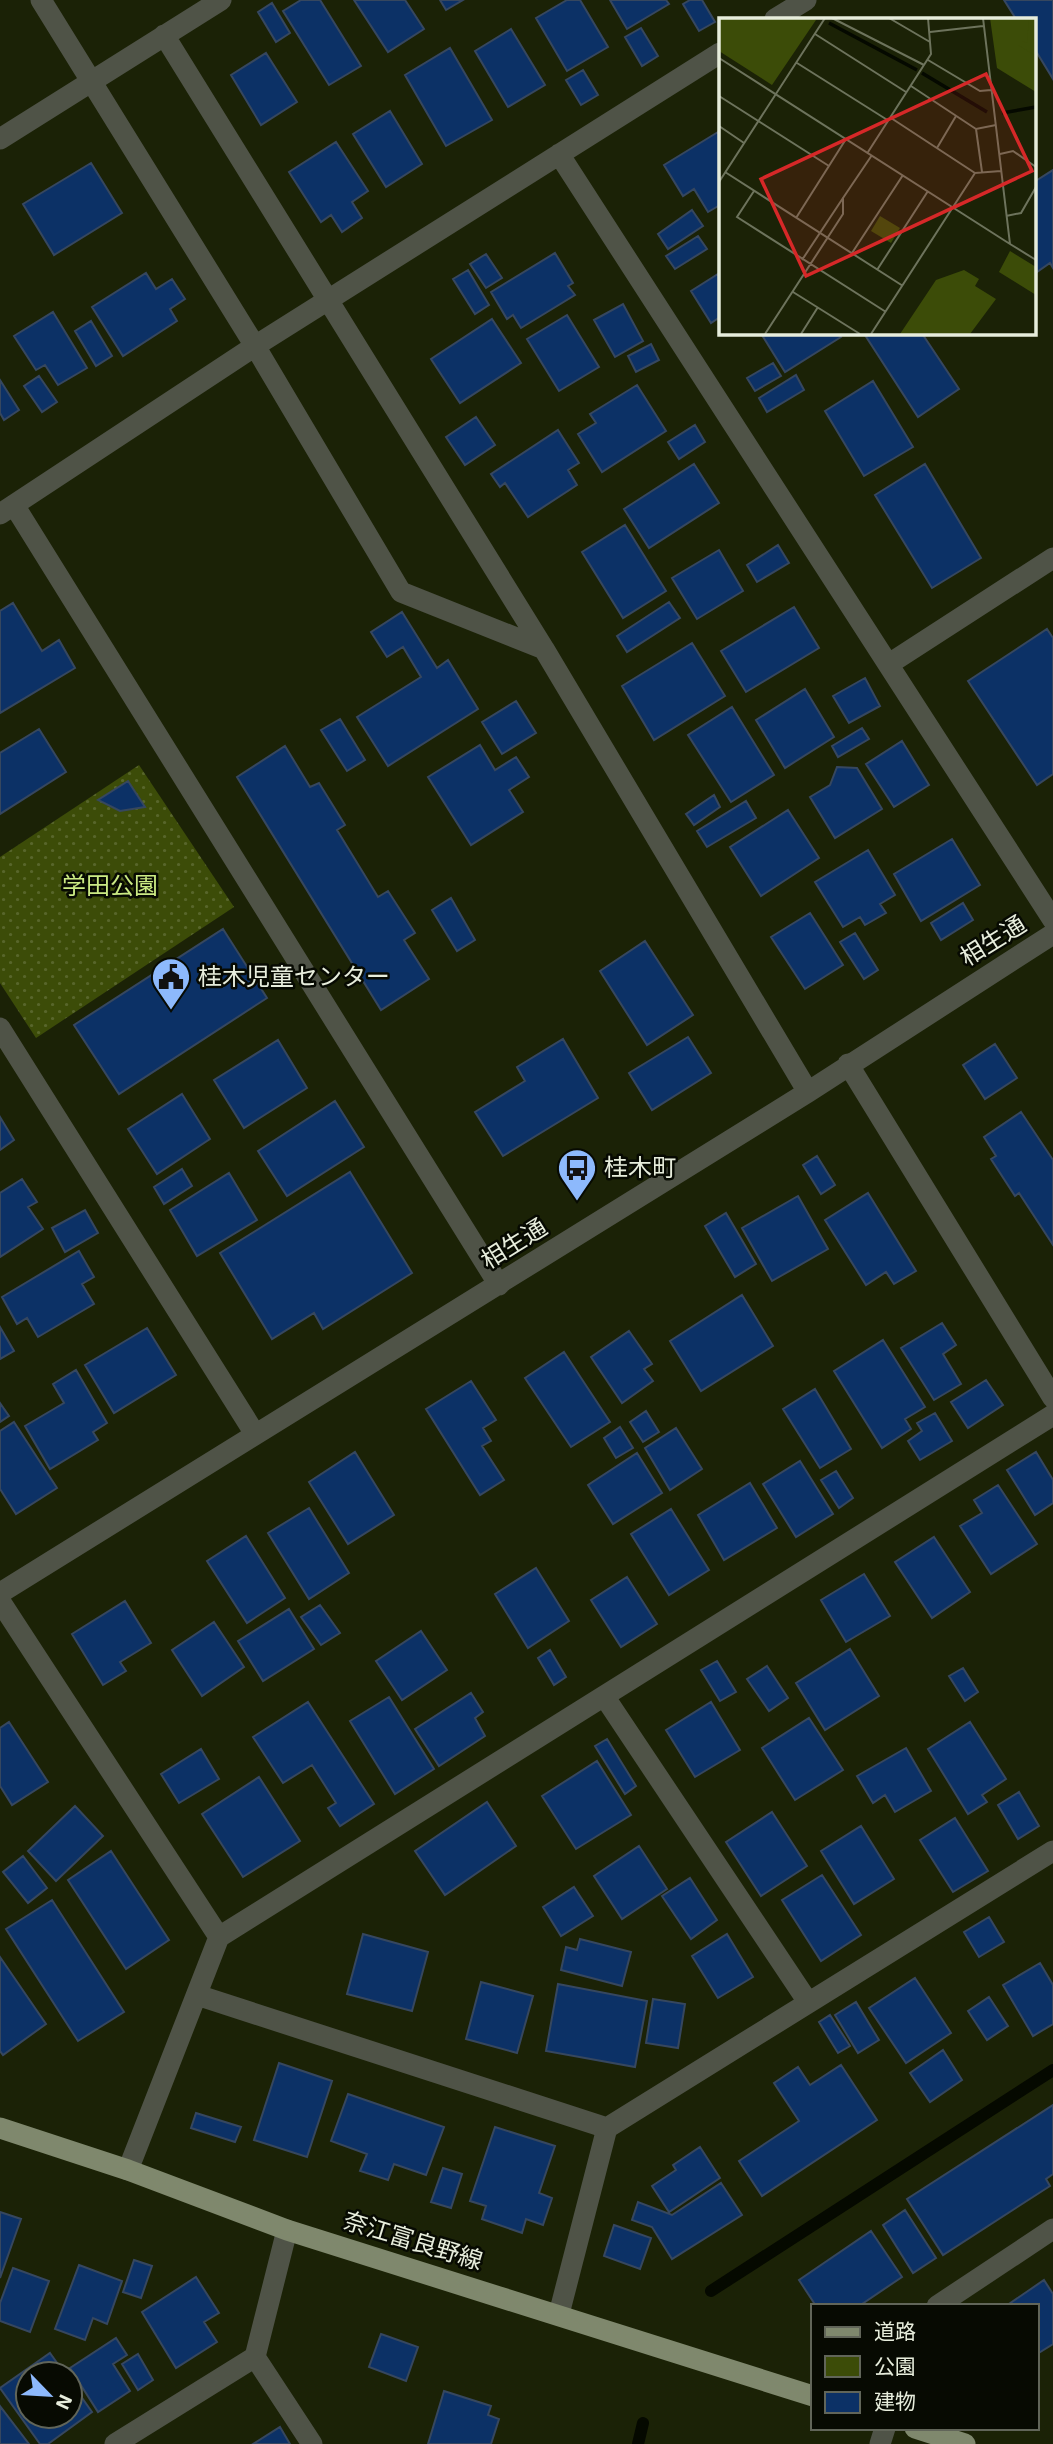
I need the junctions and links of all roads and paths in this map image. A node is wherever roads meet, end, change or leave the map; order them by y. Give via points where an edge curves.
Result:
1 (41, 0) edge
2 (221, 0) edge
3 (806, 0) edge
4 (777, 18) edge
5 (164, 35) junction
6 (719, 54) edge
7 (91, 80) junction
8 (0, 139) edge
9 (559, 154) junction
10 (328, 299) junction
11 (255, 345) junction
12 (7, 509) edge
13 (1053, 558) edge
14 (544, 649) junction
15 (889, 664) junction
16 (1053, 920) edge
17 (1053, 934) edge
18 (0, 1028) edge
19 (848, 1064) junction
20 (808, 1092) junction
21 (499, 1285) junction
22 (1050, 1384) edge
23 (1053, 1415) edge
24 (255, 1434) junction
25 (0, 1593) edge
26 (0, 1601) edge
27 (604, 1696) junction
28 (1053, 1851) edge
29 (219, 1937) junction
30 (197, 1995) junction
31 (808, 2002) junction
32 (0, 2128) edge
33 (607, 2128) junction
34 (128, 2170) junction
35 (1053, 2229) edge
36 (287, 2230) junction
37 (940, 2304) edge
38 (559, 2314) junction
39 (256, 2357) junction
40 (811, 2395) edge
41 (921, 2430) edge
42 (115, 2444) edge
43 (312, 2444) edge
44 (965, 2444) edge

1 - 7 street
2 - 5 street
3 - 4 street
5 - 7 street
5 - 10 street
6 - 9 street
7 - 8 street
7 - 11 street
9 - 10 street
9 - 15 street
10 - 11 street
10 - 14 street
11 - 12 street
11 - 14 street via 401,592
12 - 21 street
13 - 15 street
14 - 20 street
15 - 16 street
17 - 19 street, 相生通
18 - 24 street
19 - 20 street, 相生通
19 - 22 street
20 - 21 street, 相生通
21 - 24 street, 相生通
23 - 27 street
24 - 25 street, 相生通
26 - 29 street
27 - 29 street
27 - 31 street
28 - 31 street
29 - 30 street
30 - 33 street
30 - 34 street
31 - 33 street
32 - 34 main road, 奈江富良野線
33 - 38 street
34 - 36 main road, 奈江富良野線
35 - 37 street
36 - 38 main road, 奈江富良野線
36 - 39 street
38 - 40 main road, 奈江富良野線
39 - 42 street
39 - 43 street
41 - 44 main road

